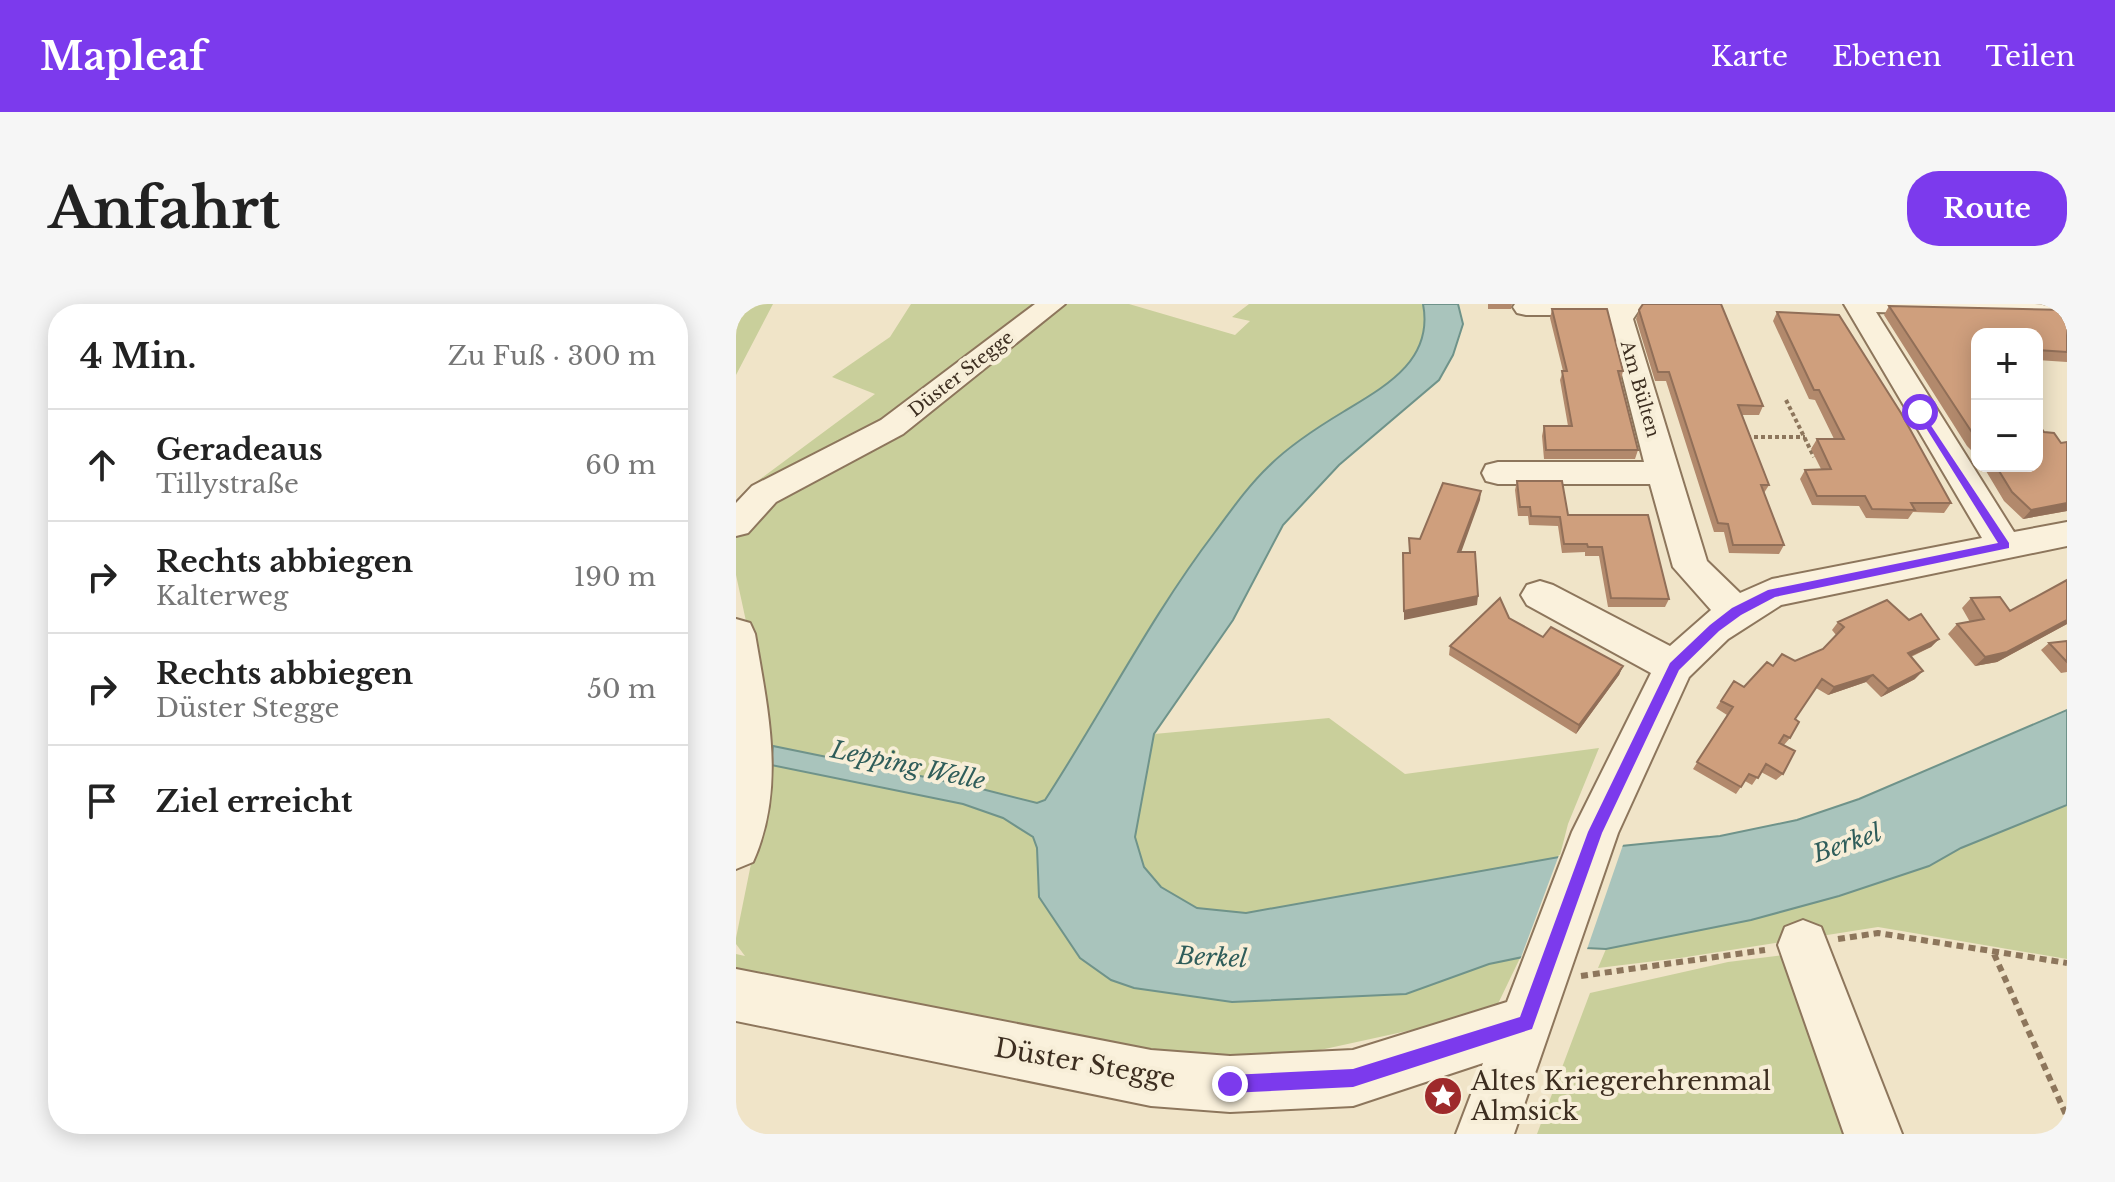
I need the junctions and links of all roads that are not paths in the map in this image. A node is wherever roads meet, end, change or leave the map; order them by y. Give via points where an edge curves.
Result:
1 (1052, 304) edge
2 (1857, 304) edge
3 (1863, 304) edge
4 (1628, 306) edge
5 (1526, 307) dead end
6 (2067, 309) edge
7 (1498, 473) dead end
8 (1664, 473) junction
9 (750, 493) edge
10 (736, 524) edge
11 (2067, 534) edge
12 (2005, 546) junction
13 (1540, 595) dead end
14 (1736, 612) junction
15 (736, 634) edge
16 (1674, 667) junction
17 (736, 847) edge
18 (1803, 945) dead end
19 (736, 995) edge
20 (1526, 1023) junction
21 (1485, 1134) edge
22 (1873, 1134) edge

1 - 9 street, Düster Stegge via 868,441
2 - 12 street
3 - 6 street
4 - 5 street, Am Bülten
4 - 8 street, Am Bülten via 1619,319
7 - 8 street
8 - 14 street, Am Bülten via 1691,567
9 - 10 street, Düster Stegge
11 - 12 street
12 - 14 street via 1772,593
13 - 16 street
14 - 16 street
15 - 17 street via 751,726 751,776
16 - 20 street via 1595,832
18 - 22 street
19 - 20 street, Düster Stegge via 1105,1070 1230,1084 1353,1078
20 - 21 street

